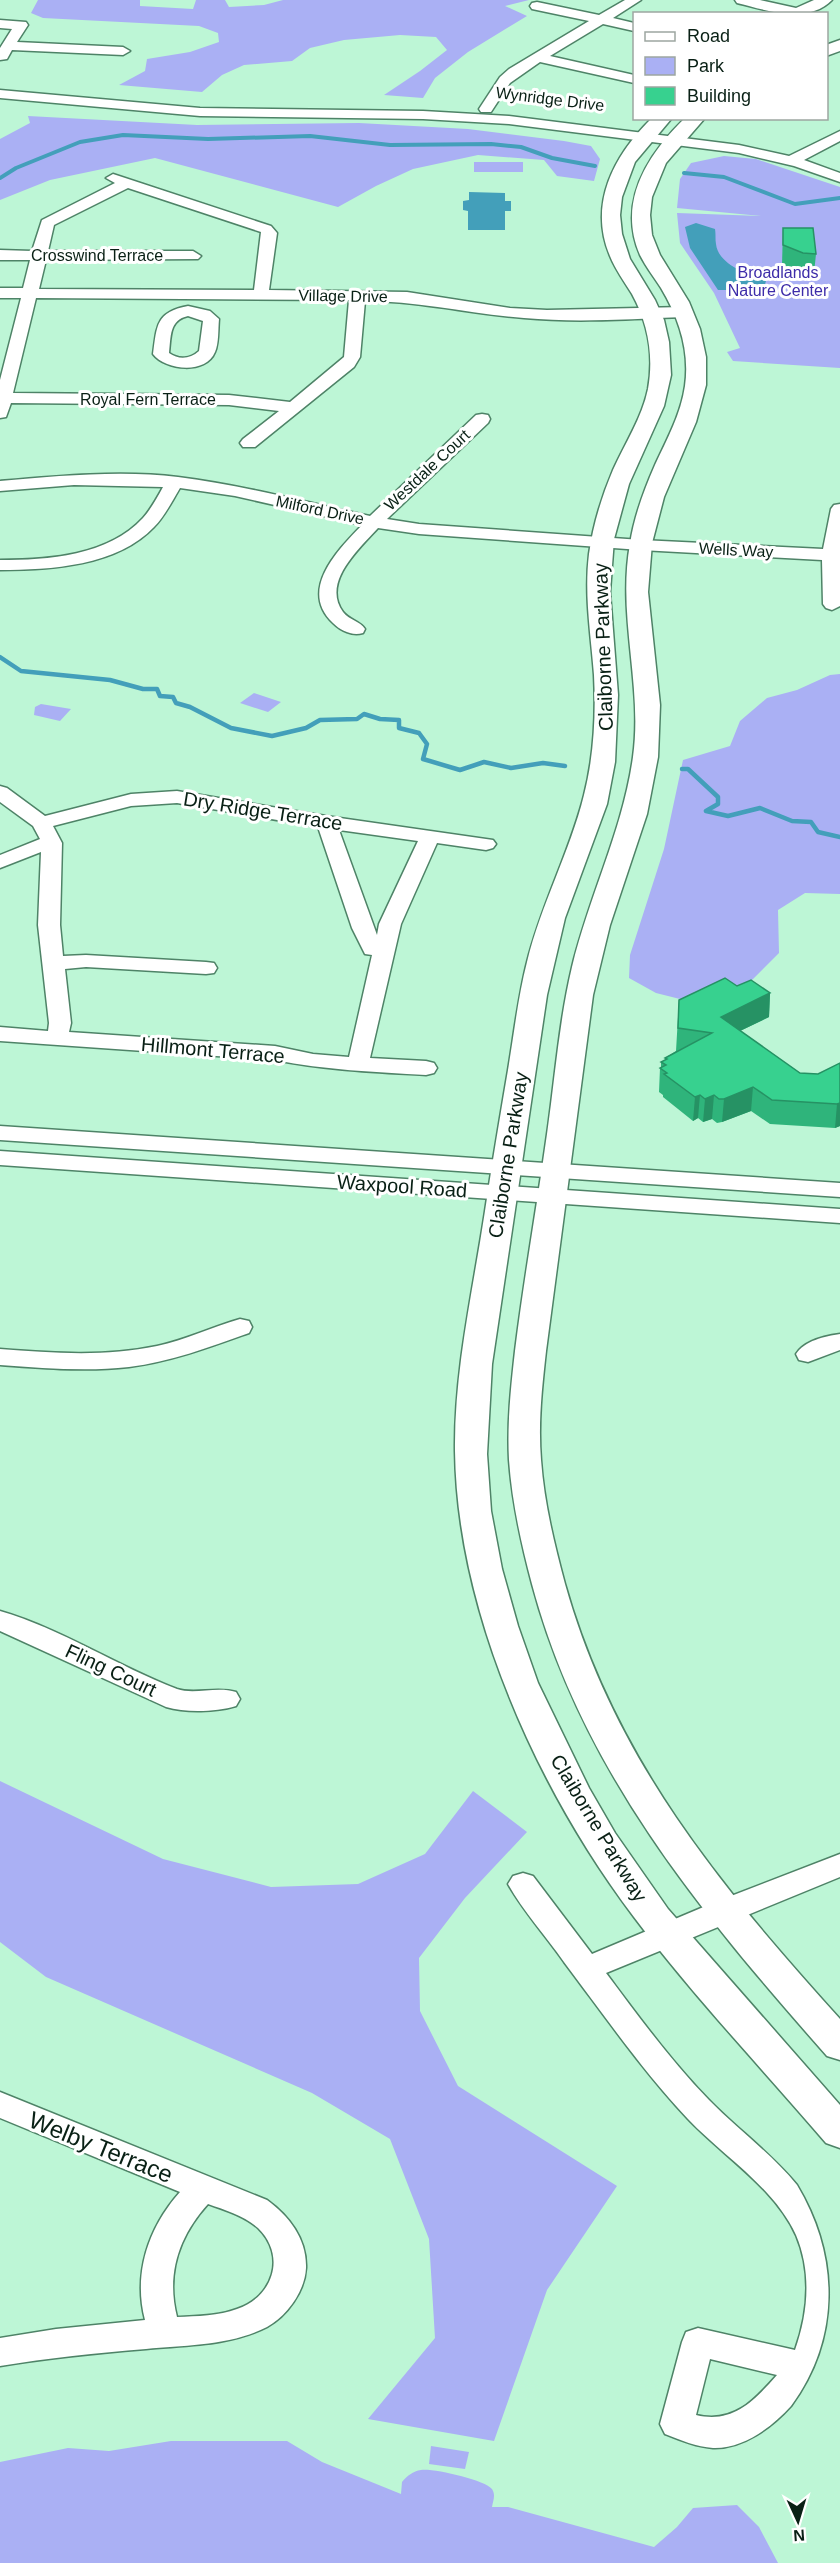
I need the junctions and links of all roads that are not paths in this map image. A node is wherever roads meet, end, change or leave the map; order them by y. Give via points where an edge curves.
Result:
1 (634, 0) edge
2 (742, 0) edge
3 (825, 0) edge
4 (537, 6) dead end
5 (791, 12) edge
6 (797, 12) edge
7 (601, 20) junction
8 (0, 24) edge
9 (633, 27) edge
10 (9, 46) junction
11 (123, 51) dead end
12 (538, 58) junction
13 (0, 59) edge
14 (633, 79) edge
15 (0, 84) edge
16 (0, 94) edge
17 (486, 109) junction
18 (691, 120) edge
19 (668, 129) edge
20 (645, 135) junction
21 (840, 135) edge
22 (791, 161) junction
23 (110, 177) dead end
24 (840, 178) edge
25 (127, 183) junction
26 (0, 255) edge
27 (38, 255) junction
28 (193, 256) dead end
29 (0, 293) edge
30 (29, 294) junction
31 (261, 295) junction
32 (357, 296) junction
33 (684, 312) junction
34 (651, 313) junction
35 (182, 362) dead end
36 (177, 399) junction
37 (2, 406) edge
38 (292, 407) junction
39 (482, 419) dead end
40 (249, 443) dead end
41 (175, 482) junction
42 (0, 486) edge
43 (840, 509) edge
44 (374, 522) junction
45 (602, 542) junction
46 (641, 545) junction
47 (831, 555) junction
48 (0, 564) edge
49 (832, 604) dead end
50 (356, 629) dead end
51 (4, 799) edge
52 (326, 822) junction
53 (41, 823) junction
54 (430, 836) junction
55 (52, 843) junction
56 (486, 844) dead end
57 (0, 862) edge
58 (384, 952) junction
59 (54, 963) junction
60 (206, 969) dead end
61 (0, 1034) edge
62 (57, 1038) junction
63 (358, 1064) junction
64 (426, 1068) dead end
65 (0, 1132) edge
66 (0, 1158) edge
67 (503, 1180) junction
68 (554, 1184) junction
69 (840, 1190) edge
70 (840, 1216) edge
71 (240, 1328) dead end
72 (840, 1342) edge
73 (808, 1354) dead end
74 (0, 1357) edge
75 (0, 1620) edge
76 (226, 1699) dead end
77 (840, 1865) edge
78 (523, 1884) dead end
79 (723, 1911) junction
80 (668, 1934) junction
81 (587, 1969) junction
82 (840, 2045) edge
83 (0, 2104) edge
84 (840, 2132) edge
85 (203, 2188) junction
86 (165, 2333) junction
87 (0, 2352) edge
88 (804, 2367) dead end

1 - 7 street
2 - 5 street
3 - 6 street
4 - 7 street
7 - 9 street
7 - 12 street
8 - 10 street via 21,25
10 - 11 street
10 - 13 street
12 - 14 street
12 - 17 street via 505,80
15 - 17 street, Wynridge Drive via 208,103
16 - 20 street, Wynridge Drive via 200,112 475,118
17 - 20 street, Wynridge Drive via 574,119
18 - 19 main road, Claiborne Parkway
19 - 20 main road, Claiborne Parkway
19 - 22 street
19 - 33 main road, Claiborne Parkway via 648,178 640,209 641,225 651,257
20 - 34 main road, Claiborne Parkway via 620,170 609,221 616,250
21 - 22 street
22 - 24 street
23 - 25 street
25 - 27 street via 51,219 45,226
25 - 31 street via 266,229 269,233
26 - 27 street, Crosswind Terrace
27 - 28 street, Crosswind Terrace
27 - 30 street
29 - 30 street, Village Drive
30 - 31 street, Village Drive
30 - 37 street
31 - 32 street, Village Drive
32 - 34 street, Village Drive via 426,298 548,316
32 - 38 street via 352,357
33 - 34 street, Village Drive
33 - 46 main road, Claiborne Parkway via 695,345 694,395 650,505
34 - 45 main road, Claiborne Parkway via 661,356 660,382 654,408 623,471
35 - 36 street
36 - 37 street, Royal Fern Terrace
36 - 38 street, Royal Fern Terrace via 248,400
38 - 40 street
39 - 44 street, Westdale Court
41 - 42 street, Milford Drive via 74,480
41 - 44 street, Milford Drive via 235,491
41 - 48 street via 152,519 115,545 57,561
43 - 47 street
44 - 45 street, Milford Drive via 452,532
44 - 50 street, Westdale Court via 338,562 329,590 335,617
45 - 46 street, Milford Drive
45 - 67 main road, Claiborne Parkway via 598,586 606,682 606,744 594,807 557,904 540,962
46 - 47 street, Wells Way
46 - 68 main road, Claiborne Parkway via 637,597 649,730 630,830 600,914 583,978
47 - 49 street
51 - 53 street
52 - 53 street, Dry Ridge Terrace via 169,797 109,804
52 - 54 street, Dry Ridge Terrace
52 - 58 street via 363,928 373,949
53 - 55 street
54 - 56 street, Dry Ridge Terrace
54 - 58 street via 390,924
55 - 57 street
55 - 59 street via 50,925
58 - 63 street
59 - 60 street via 86,961
59 - 62 street via 60,1023
61 - 62 street, Hillmont Terrace
62 - 63 street, Hillmont Terrace via 275,1053 312,1061
63 - 64 street, Hillmont Terrace
65 - 67 street, Waxpool Road
66 - 67 street, Waxpool Road
67 - 68 street, Waxpool Road
67 - 80 main road, Claiborne Parkway via 472,1415 473,1492 481,1542 511,1655 545,1737 605,1846
68 - 69 street, Waxpool Road
68 - 70 street, Waxpool Road
68 - 79 main road, Claiborne Parkway via 525,1414 525,1458 540,1555 570,1653 602,1727 652,1816
71 - 74 street via 129,1359 70,1362
72 - 73 street
75 - 76 street, Fling Court via 176,1700
77 - 79 street
78 - 81 street
79 - 80 street
79 - 82 main road, Claiborne Parkway
80 - 81 street
80 - 84 main road, Claiborne Parkway
81 - 88 street via 658,2063 704,2115 783,2191 802,2217 817,2248 824,2288 817,2340
83 - 85 street, Welby Terrace
85 - 86 street, Welby Terrace via 176,2219 160,2255 156,2294
85 - 86 street, Welby Terrace via 256,2210 274,2223 289,2247 290,2274 275,2301 250,2320 225,2327
86 - 87 street, Welby Terrace

